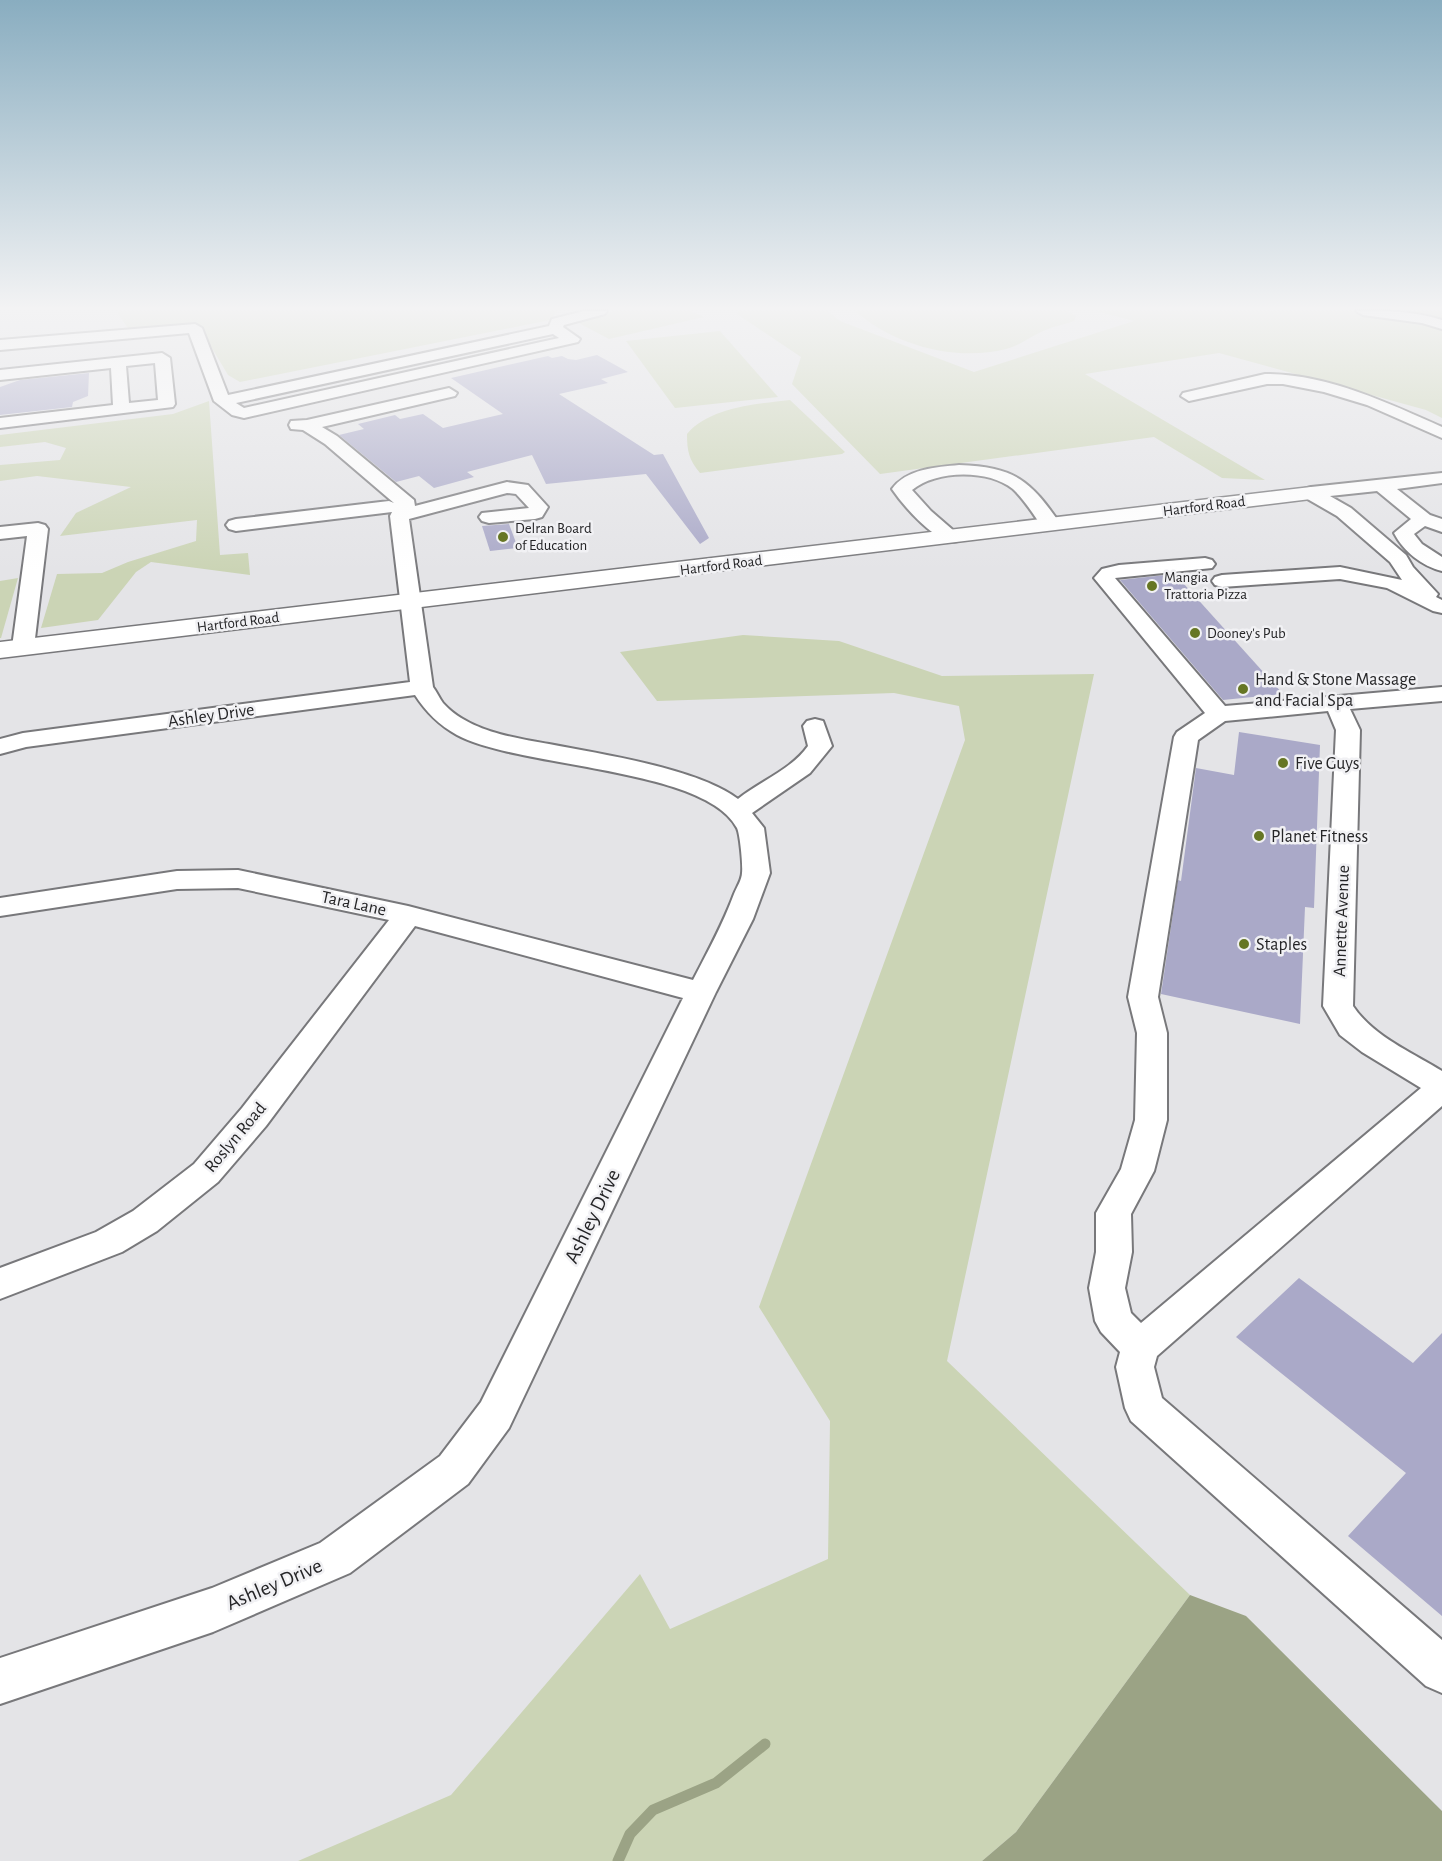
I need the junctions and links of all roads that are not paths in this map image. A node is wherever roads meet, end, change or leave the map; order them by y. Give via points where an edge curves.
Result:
1 (120, 398) edge
2 (166, 398) edge
3 (221, 398) edge
4 (236, 398) edge
5 (314, 398) edge
6 (398, 398) edge
7 (456, 398) edge
8 (1359, 398) edge
9 (222, 401) junction
10 (121, 409) junction
11 (244, 413) junction
12 (0, 423) edge
13 (310, 427) junction
14 (1442, 433) edge
15 (1442, 478) edge
16 (1417, 481) junction
17 (1381, 485) junction
18 (1311, 493) junction
19 (1442, 497) edge
20 (394, 511) junction
21 (489, 517) dead end
22 (1423, 519) junction
23 (236, 525) dead end
24 (1051, 525) junction
25 (1442, 526) edge
26 (0, 534) edge
27 (951, 537) junction
28 (1205, 564) dead end
29 (1442, 565) edge
30 (1404, 570) junction
31 (1340, 573) junction
32 (1222, 581) dead end
33 (409, 601) junction
34 (1441, 607) edge
35 (12, 648) edge
36 (422, 687) junction
37 (1442, 694) edge
38 (1336, 704) junction
39 (1219, 714) junction
40 (815, 726) dead end
41 (0, 747) edge
42 (738, 812) junction
43 (0, 907) edge
44 (408, 915) junction
45 (701, 992) junction
46 (1442, 1087) edge
47 (0, 1284) edge
48 (1140, 1347) junction
49 (1442, 1670) edge
50 (0, 1681) edge

1 - 10 street
2 - 10 street via 167,404
3 - 9 street
4 - 9 street
5 - 11 street
6 - 11 street via 275,422
7 - 13 street
8 - 14 street
9 - 11 street
10 - 12 street
13 - 20 street, Ashley Drive via 405,501 407,504
13 - 20 street via 280,424 300,433
15 - 16 street, Hartford Road
16 - 17 street, Hartford Road
16 - 19 street
17 - 18 street, Hartford Road
17 - 22 street
18 - 24 main road, Hartford Road
18 - 30 street via 1322,509 1384,562
20 - 21 street via 507,487 522,489 539,507 535,513
20 - 23 street
20 - 33 street, Ashley Drive
22 - 25 street
22 - 29 street via 1404,533 1428,558
24 - 27 main road, Hartford Road
24 - 27 street via 1019,485 991,472 948,471 906,483 901,489
26 - 35 street via 38,529
27 - 33 main road, Hartford Road
28 - 39 street via 1119,571 1104,578
30 - 31 street via 1375,565
30 - 34 street
31 - 32 street
31 - 34 street via 1393,583
33 - 35 main road, Hartford Road
33 - 36 street, Ashley Drive
36 - 41 street, Ashley Drive via 23,740
36 - 42 street, Ashley Drive via 435,708 466,730 498,742 683,782 716,795
37 - 38 street
38 - 39 street
38 - 46 street, Annette Avenue via 1348,730 1338,1006 1351,1027
39 - 48 street via 1186,737 1143,997 1152,1033 1151,1120 1137,1171 1113,1213 1114,1252 1107,1288 1114,1321
40 - 42 street via 820,746 814,756
42 - 45 street, Ashley Drive via 751,828 756,873 739,919
43 - 44 street, Tara Lane via 177,880 238,879
44 - 45 street, Tara Lane
44 - 47 street, Roslyn Road via 254,1118 206,1173 145,1221 109,1242
45 - 50 street, Ashley Drive via 495,1415 454,1470 335,1558 213,1610
46 - 48 street
48 - 49 street via 1136,1367 1145,1408

